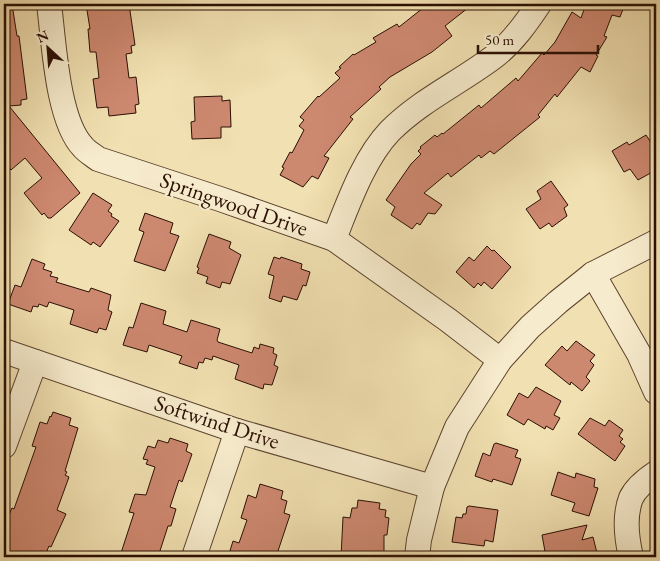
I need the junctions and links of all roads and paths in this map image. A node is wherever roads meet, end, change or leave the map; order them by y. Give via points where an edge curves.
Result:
1 (49, 4) edge
2 (539, 4) edge
3 (334, 238) junction
4 (656, 242) edge
5 (593, 274) junction
6 (4, 351) edge
7 (500, 360) junction
8 (35, 362) junction
9 (656, 392) edge
10 (237, 431) junction
11 (4, 446) edge
12 (656, 473) edge
13 (432, 487) junction
14 (194, 557) edge
15 (417, 557) edge
16 (632, 557) edge

1 - 3 street, Springwood Drive via 62,107 82,147 98,159
2 - 3 street via 526,24 496,55 416,109 389,132 370,160
3 - 7 street, Springwood Drive
4 - 5 street
5 - 7 street via 544,314
5 - 9 street via 639,354
6 - 8 street, Softwind Drive
7 - 13 street via 457,427
8 - 10 street, Softwind Drive
8 - 11 street
10 - 13 street, Softwind Drive
10 - 14 street
12 - 16 street via 643,482 632,498 628,519 628,544
13 - 15 street

